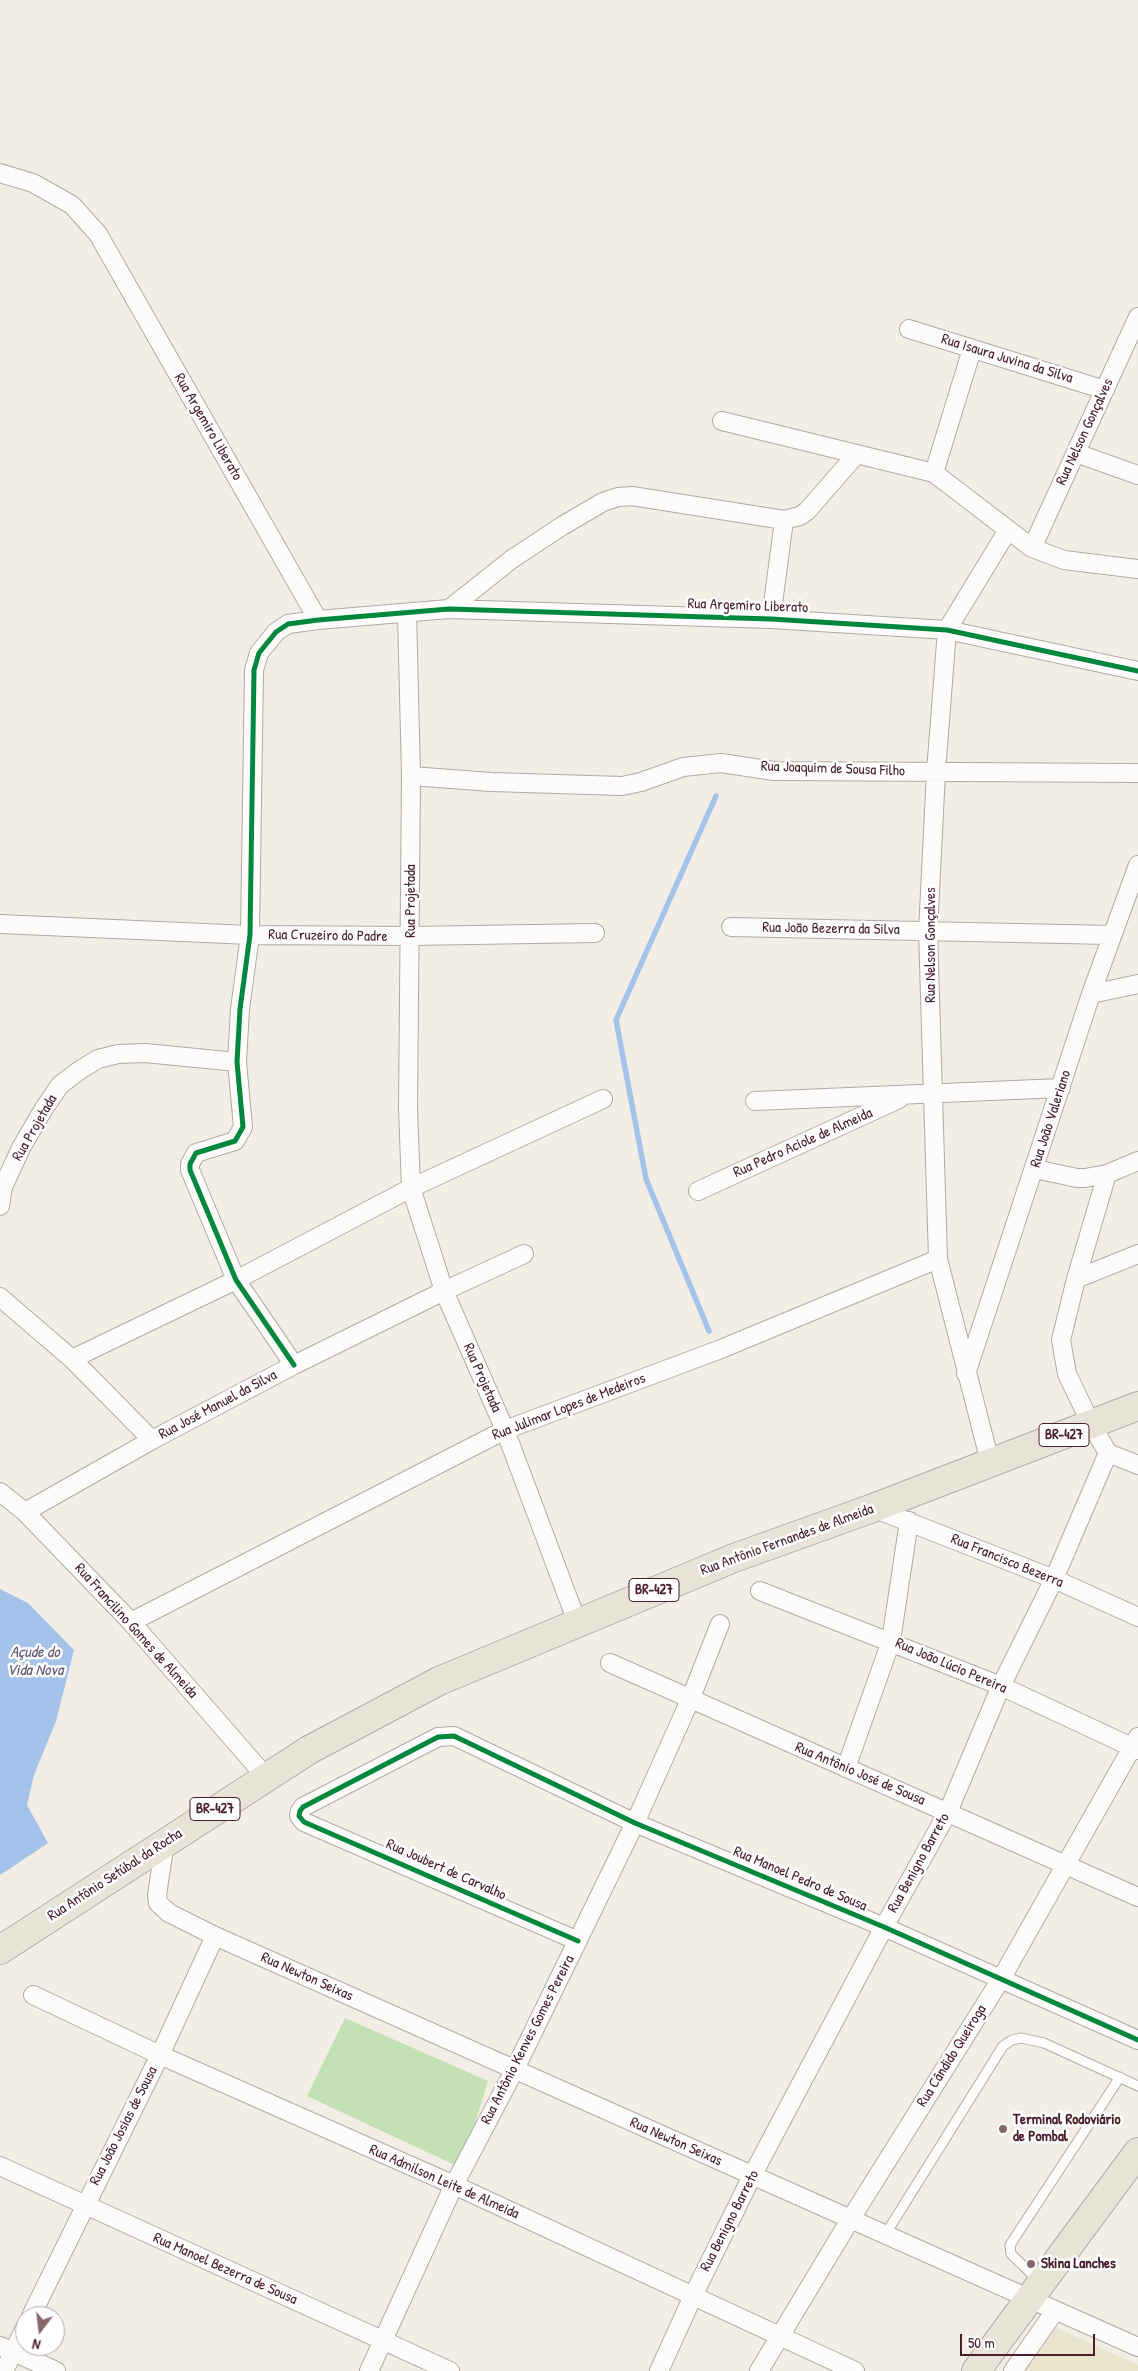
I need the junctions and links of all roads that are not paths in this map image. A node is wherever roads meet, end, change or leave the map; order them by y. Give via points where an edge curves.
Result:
1 (0, 173) edge
2 (1138, 317) edge
3 (910, 329) dead end
4 (972, 349) junction
5 (1105, 390) junction
6 (722, 421) dead end
7 (1076, 452) junction
8 (856, 455) junction
9 (934, 473) junction
10 (1138, 475) edge
11 (784, 520) junction
12 (1008, 530) junction
13 (1032, 548) junction
14 (1138, 570) edge
15 (449, 609) junction
16 (407, 613) junction
17 (771, 619) junction
18 (318, 620) junction
19 (947, 630) junction
20 (1138, 671) edge
21 (936, 772) junction
22 (1138, 773) edge
23 (411, 776) junction
24 (1138, 865) edge
25 (0, 924) edge
26 (731, 927) dead end
27 (928, 931) junction
28 (595, 933) dead end
29 (250, 935) junction
30 (1111, 935) junction
31 (411, 936) junction
32 (1138, 984) edge
33 (1091, 994) junction
34 (237, 1062) junction
35 (1061, 1088) junction
36 (933, 1094) junction
37 (909, 1095) junction
38 (603, 1098) dead end
39 (755, 1101) dead end
40 (1138, 1161) edge
41 (1035, 1169) junction
42 (1106, 1174) junction
43 (411, 1188) junction
44 (698, 1191) dead end
45 (0, 1206) edge
46 (524, 1254) dead end
47 (1138, 1254) edge
48 (938, 1259) junction
49 (1076, 1279) junction
50 (236, 1280) junction
51 (444, 1291) junction
52 (0, 1297) edge
53 (72, 1359) junction
54 (294, 1364) junction
55 (966, 1374) junction
56 (1138, 1406) edge
57 (1091, 1424) junction
58 (505, 1430) junction
59 (152, 1440) junction
60 (1108, 1453) junction
61 (990, 1462) junction
62 (1138, 1465) edge
63 (0, 1492) edge
64 (874, 1508) junction
65 (25, 1512) junction
66 (910, 1521) junction
67 (1054, 1579) junction
68 (760, 1591) dead end
69 (1138, 1617) edge
70 (131, 1622) junction
71 (577, 1622) junction
72 (720, 1624) dead end
73 (891, 1641) junction
74 (610, 1663) dead end
75 (439, 1681) joint
76 (1001, 1686) junction
77 (690, 1700) junction
78 (454, 1736) joint
79 (1136, 1745) edge
80 (846, 1768) junction
81 (266, 1777) junction
82 (948, 1812) junction
83 (635, 1823) junction
84 (165, 1842) junction
85 (1066, 1865) junction
86 (1138, 1897) edge
87 (884, 1927) junction
88 (215, 1936) junction
89 (578, 1942) junction
90 (0, 1950) edge
91 (1001, 1979) junction
92 (33, 1995) dead end
93 (1138, 2040) edge
94 (160, 2055) junction
95 (516, 2069) junction
96 (1120, 2077) junction
97 (1138, 2086) edge
98 (1138, 2152) edge
99 (0, 2166) edge
100 (752, 2176) junction
101 (454, 2185) junction
102 (84, 2205) junction
103 (850, 2220) junction
104 (885, 2235) junction
105 (1035, 2292) junction
106 (693, 2296) junction
107 (36, 2306) edge
108 (1056, 2311) junction
109 (780, 2336) junction
110 (384, 2340) junction
111 (1138, 2347) edge
112 (7, 2349) edge
113 (4, 2371) edge
114 (56, 2371) edge
115 (369, 2371) edge
116 (450, 2371) edge
117 (659, 2371) edge
118 (760, 2371) edge
119 (854, 2371) edge
120 (976, 2371) edge
121 (1013, 2371) edge

1 - 18 street, Rua Argemiro Liberato via 33,184 72,205 98,234
2 - 5 street, Rua Nelson Gonçalves
3 - 4 street, Rua Isaura Juvina da Silva
4 - 5 street, Rua Isaura Juvina da Silva
4 - 9 street
5 - 7 street, Rua Nelson Gonçalves
6 - 8 street
7 - 10 street
7 - 13 street, Rua Nelson Gonçalves
8 - 9 street
8 - 11 street via 807,511
9 - 12 street
11 - 15 street via 632,496 618,497 603,502 512,559
11 - 17 street
12 - 13 street
12 - 19 street, Rua Nelson Gonçalves
13 - 14 street via 1064,560
15 - 16 street, Rua Argemiro Liberato
15 - 17 street, Rua Argemiro Liberato
16 - 18 street, Rua Argemiro Liberato
16 - 23 street, Rua Projetada
17 - 19 street, Rua Argemiro Liberato
18 - 29 street, Rua Argemiro Liberato via 288,624 276,632 259,653 254,670
19 - 20 street, Rua Argemiro Liberato
19 - 21 street, Rua Nelson Gonçalves
21 - 22 street, Rua Joaquim de Sousa Filho
21 - 23 street, Rua Joaquim de Sousa Filho via 774,771 721,763 683,767 641,782 609,786
21 - 27 street, Rua Nelson Gonçalves
23 - 31 street, Rua Projetada
24 - 30 street, Rua João Valeriano
25 - 29 street, Rua Cruzeiro do Padre
26 - 27 street, Rua Joāo Bezerra da Silva
27 - 30 street, Rua Joāo Bezerra da Silva
27 - 36 street, Rua Nelson Gonçalves
28 - 31 street, Rua Cruzeiro do Padre
29 - 31 street, Rua Cruzeiro do Padre
29 - 34 street, Rua Argemiro Liberato
30 - 33 street, Rua João Valeriano
31 - 43 street, Rua Projetada via 408,1109
32 - 33 street
33 - 35 street, Rua João Valeriano
34 - 45 street, Rua Projetada via 145,1053 98,1058 60,1085 43,1110 3,1187
34 - 50 street, Rua Argemiro Liberato via 243,1127 240,1135 225,1146 196,1153 190,1164
35 - 36 street, Rua Pedro Aciole de Almeida
35 - 41 street, Rua João Valeriano
36 - 37 street, Rua Pedro Aciole de Almeida
36 - 48 street, Rua Nelson Gonçalves
37 - 39 street, Rua Pedro Aciole de Almeida
37 - 44 street, Rua Pedro Aciole de Almeida
38 - 43 street
40 - 42 street
41 - 42 street via 1077,1178
41 - 55 street, Rua João Valeriano
42 - 49 street
43 - 50 street
43 - 51 street, Rua Projetada
46 - 51 street, Rua José Manuel da Silva
47 - 49 street
48 - 55 street, Rua Nelson Gonçalves
48 - 58 street, Rua Julimar Lopes de Medeiros via 721,1349
49 - 57 street via 1060,1340 1067,1374
50 - 53 street
50 - 54 street
51 - 54 street, Rua José Manuel da Silva
51 - 58 street, Rua Projetada
52 - 53 street
53 - 59 street
54 - 59 street, Rua José Manuel da Silva
55 - 61 street, Rua Nelson Gonçalves
56 - 57 highway, Rua Antônio Fernandes de Almeida / BR-427
57 - 60 street
57 - 61 highway, Rua Antônio Fernandes de Almeida / BR-427
58 - 70 street, Rua Julimar Lopes de Medeiros
58 - 71 street, Rua Projetada
59 - 65 street, Rua José Manuel da Silva
60 - 62 street
60 - 67 street, Rua Benigno Barreto
61 - 64 highway, Rua Antônio Fernandes de Almeida / BR-427
63 - 65 street, Rua Francilino Gomes de Almeida
64 - 66 street, Rua Francisco Bezerra
64 - 71 highway, Rua Antônio Fernandes de Almeida / BR-427 via 734,1558
65 - 70 street, Rua Francilino Gomes de Almeida
66 - 67 street, Rua Francisco Bezerra
66 - 73 street
67 - 69 street, Rua Francisco Bezerra
67 - 76 street, Rua Benigno Barreto
68 - 73 street, Rua João Lúcio Pereira
70 - 81 street, Rua Francilino Gomes de Almeida
71 - 75 highway, Rua Antônio Fernandes de Almeida / BR-427
72 - 77 street, Rua Antônio Kenves Gomes Pereira
73 - 76 street, Rua João Lúcio Pereira
73 - 80 street
74 - 77 street, Rua Antônio José de Sousa
75 - 81 highway, Rua Antônio Setúbal da Rocha / BR-427 via 309,1750
76 - 79 street, Rua João Lúcio Pereira
76 - 82 street, Rua Benigno Barreto
77 - 80 street, Rua Antônio José de Sousa
77 - 83 street, Rua Antônio Kenves Gomes Pereira
78 - 83 street, Rua Manoel Pedro de Sousa
78 - 89 street, Rua Joubert de Carvalho via 438,1737 303,1807 300,1816 304,1822
79 - 85 street, Rua Cândido Queiroga
80 - 82 street, Rua Antônio José de Sousa
81 - 84 highway, Rua Antônio Setúbal da Rocha / BR-427
82 - 85 street, Rua Antônio José de Sousa
82 - 87 street, Rua Benigno Barreto
83 - 87 street, Rua Manoel Pedro de Sousa
83 - 89 street, Rua Antônio Kenves Gomes Pereira
84 - 88 street, Rua Newton Seixas via 158,1903 169,1913
84 - 90 highway, Rua Antônio Setúbal da Rocha / BR-427
85 - 86 street, Rua Antônio José de Sousa
85 - 91 street, Rua Cândido Queiroga
87 - 91 street, Rua Manoel Pedro de Sousa
87 - 100 street, Rua Benigno Barreto
88 - 94 street, Rua João Josias de Sousa
88 - 95 street, Rua Newton Seixas
89 - 95 street, Rua Antônio Kenves Gomes Pereira
91 - 93 street, Rua Manoel Pedro de Sousa
91 - 103 street, Rua Cândido Queiroga
92 - 94 street, Rua Admilson Leite de Almeida
94 - 101 street, Rua Admilson Leite de Almeida
94 - 102 street, Rua João Josias de Sousa
95 - 100 street, Rua Newton Seixas
95 - 101 street, Rua Antônio Kenves Gomes Pereira
96 - 97 lane
96 - 104 lane via 1044,2043 1021,2038 1003,2046
96 - 105 lane via 1010,2245 1011,2254
98 - 105 highway
99 - 102 street, Rua Manoel Bezerra de Sousa
100 - 103 street, Rua Newton Seixas
100 - 106 street, Rua Benigno Barreto
101 - 106 street, Rua Admilson Leite de Almeida
101 - 110 street, Rua Antônio Kenves Gomes Pereira
102 - 107 street, Rua João Josias de Sousa
102 - 110 street, Rua Manoel Bezerra de Sousa
103 - 104 street, Rua Newton Seixas
103 - 109 street, Rua Cândido Queiroga
104 - 105 street, Rua Newton Seixas
105 - 108 street, Rua Newton Seixas
105 - 120 highway
106 - 109 street, Rua Admilson Leite de Almeida
106 - 117 street, Rua Benigno Barreto
108 - 111 street, Rua Newton Seixas
108 - 121 street
109 - 118 street, Rua Cândido Queiroga
109 - 119 street, Rua Admilson Leite de Almeida
110 - 115 street, Rua Antônio Kenves Gomes Pereira
110 - 116 street, Rua Manoel Bezerra de Sousa
112 - 113 street
112 - 114 street

